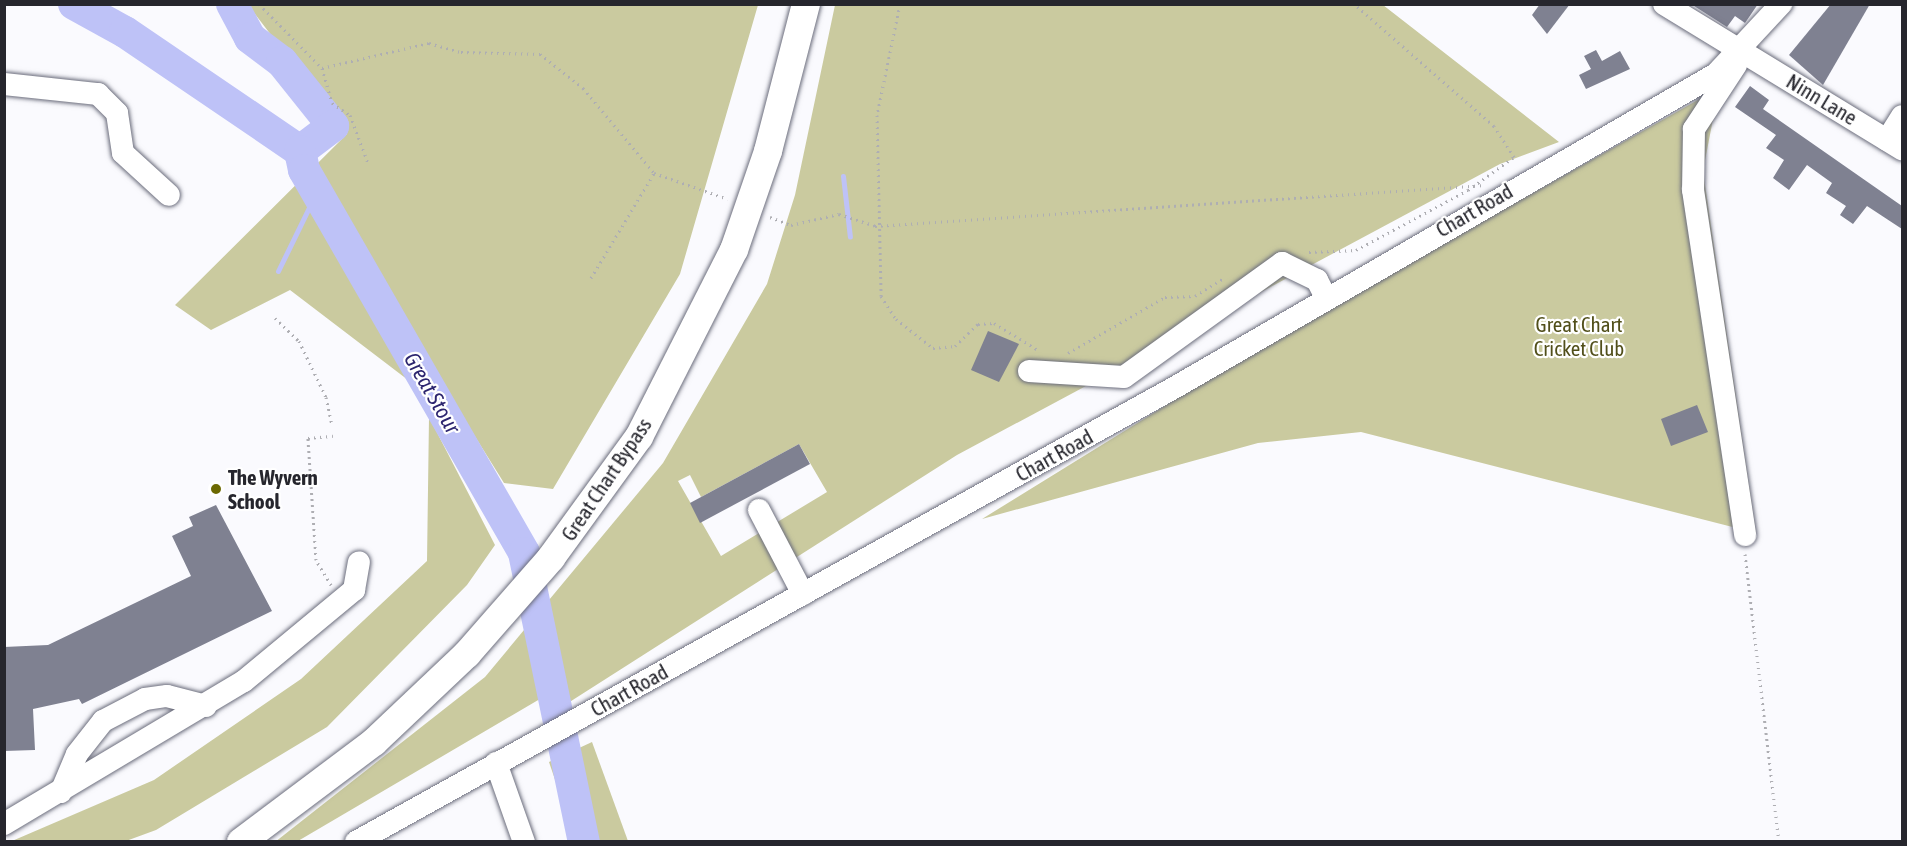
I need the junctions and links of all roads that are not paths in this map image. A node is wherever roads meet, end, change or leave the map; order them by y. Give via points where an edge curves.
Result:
1 (806, 4) edge
2 (1664, 4) edge
3 (1781, 4) edge
4 (1741, 50) junction
5 (4, 84) edge
6 (1902, 116) edge
7 (1895, 144) edge
8 (170, 195) dead end
9 (1326, 298) junction
10 (1029, 371) dead end
11 (759, 510) dead end
12 (1745, 535) road end
13 (358, 562) dead end
14 (804, 594) junction
15 (206, 706) junction
16 (496, 763) junction
17 (61, 792) junction
18 (4, 824) edge
19 (241, 842) edge
20 (356, 842) edge
21 (524, 842) edge

1 - 19 main road, Great Chart Bypass via 771,140 734,250 639,436 505,613 374,742
2 - 4 street, Ninn Lane
3 - 4 street
4 - 7 street, Ninn Lane
4 - 9 street, Chart Road via 1716,74
4 - 12 street via 1694,129 1693,189
5 - 8 street via 98,94 117,113 123,153
6 - 7 street
9 - 10 street via 1317,280 1282,263 1124,377
9 - 14 street, Chart Road
11 - 14 street
13 - 15 street via 354,590 333,611
14 - 16 street, Chart Road
15 - 17 street
15 - 17 street via 167,696 145,699 103,721 77,754
16 - 20 street, Chart Road
16 - 21 street
17 - 18 street

